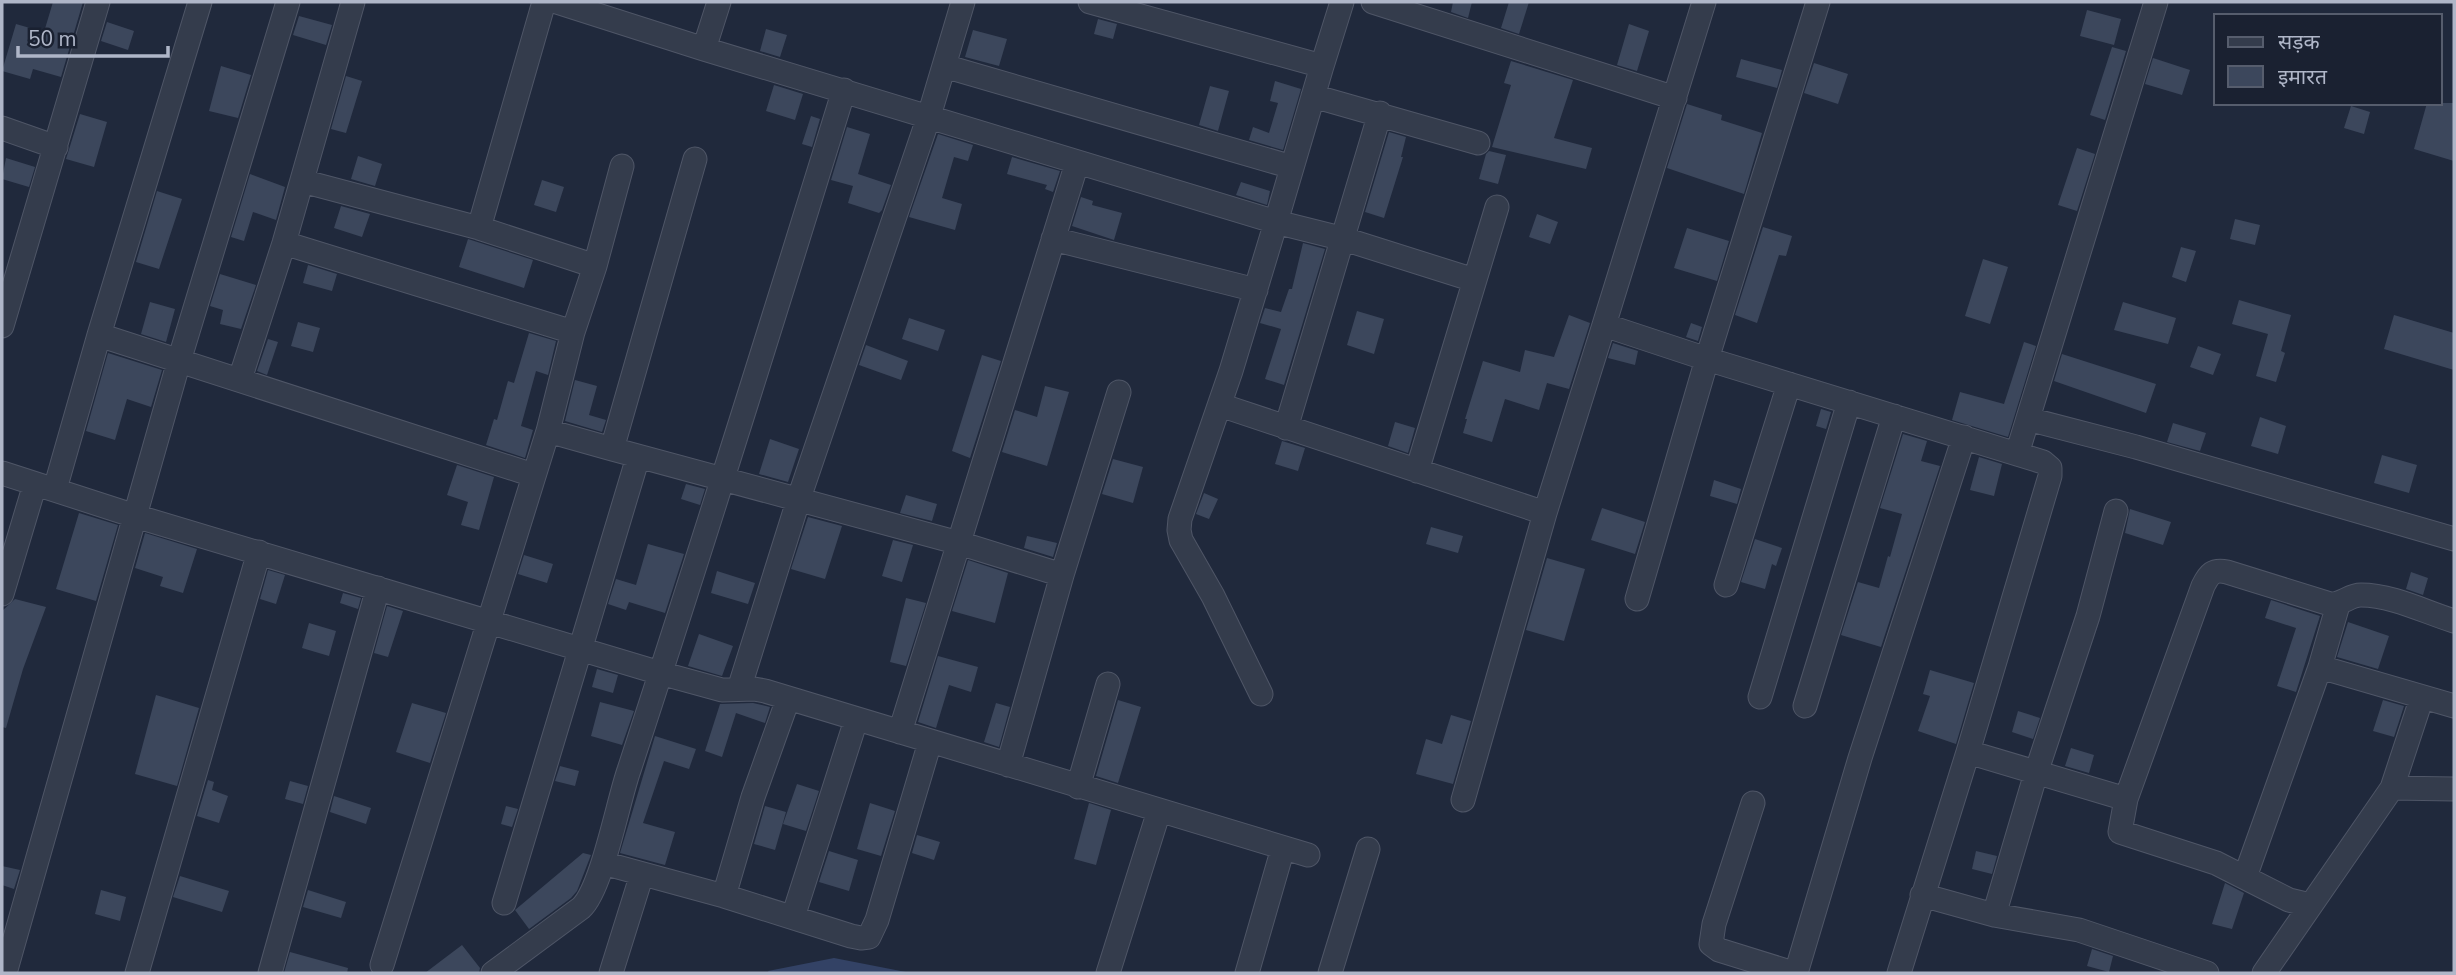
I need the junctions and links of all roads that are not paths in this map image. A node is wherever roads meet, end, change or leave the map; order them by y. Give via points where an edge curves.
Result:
1 (98, 2) edge
2 (200, 2) edge
3 (288, 2) edge
4 (353, 2) edge
5 (544, 2) edge
6 (558, 2) edge
7 (719, 2) edge
8 (963, 2) edge
9 (1090, 2) edge
10 (1342, 2) edge
11 (1373, 2) edge
12 (1704, 2) edge
13 (1818, 2) edge
14 (2155, 2) edge
15 (705, 49) junction
16 (944, 65) junction
17 (1322, 66) junction
18 (844, 90) junction
19 (1313, 96) junction
20 (1675, 98) junction
21 (1380, 113) junction
22 (929, 116) junction
23 (2, 128) edge
24 (1478, 143) dead end
25 (56, 146) junction
26 (695, 159) dead end
27 (1077, 163) junction
28 (622, 166) dead end
29 (1292, 167) junction
30 (302, 181) junction
31 (1497, 207) dead end
32 (1276, 222) junction
33 (479, 229) junction
34 (1054, 239) junction
35 (1344, 239) junction
36 (284, 243) junction
37 (595, 266) junction
38 (1474, 280) junction
39 (1256, 290) junction
40 (2, 322) edge
41 (1604, 325) junction
42 (573, 332) junction
43 (99, 335) junction
44 (1707, 359) junction
45 (179, 361) junction
46 (240, 379) junction
47 (1789, 384) junction
48 (1119, 393) dead end
49 (1849, 402) junction
50 (1220, 405) junction
51 (1894, 416) junction
52 (2028, 419) junction
53 (1286, 428) junction
54 (548, 432) junction
55 (1965, 437) junction
56 (612, 449) junction
57 (2017, 454) junction
58 (638, 457) junction
59 (1417, 471) junction
60 (2, 473) edge
61 (533, 475) junction
62 (723, 480) junction
63 (45, 487) junction
64 (799, 498) junction
65 (2116, 511) dead end
66 (1545, 513) junction
67 (135, 516) junction
68 (2454, 539) edge
69 (959, 543) junction
70 (259, 552) junction
71 (1062, 575) junction
72 (1726, 585) dead end
73 (378, 588) junction
74 (2, 594) edge
75 (1637, 599) dead end
76 (2338, 605) junction
77 (489, 621) junction
78 (2454, 621) edge
79 (581, 649) junction
80 (2320, 667) junction
81 (660, 673) junction
82 (1108, 684) dead end
83 (739, 689) junction
84 (1261, 694) dead end
85 (2422, 697) junction
86 (1760, 698) dead end
87 (788, 699) junction
88 (1805, 706) dead end
89 (2454, 706) edge
90 (856, 719) junction
91 (900, 732) junction
92 (930, 741) junction
93 (1968, 752) junction
94 (1008, 765) junction
95 (2036, 772) junction
96 (1078, 787) junction
97 (2392, 788) junction
98 (2454, 789) edge
99 (2126, 799) junction
100 (1463, 800) dead end
101 (1753, 803) dead end
102 (1159, 811) junction
103 (1283, 848) junction
104 (1368, 849) dead end
105 (1308, 856) dead end
106 (603, 863) junction
107 (642, 874) junction
108 (2245, 877) junction
109 (1922, 895) junction
110 (724, 896) junction
111 (504, 904) dead end
112 (2310, 905) junction
113 (1994, 915) junction
114 (793, 917) junction
115 (382, 965) dead end
116 (5, 973) edge
117 (136, 973) edge
118 (270, 973) edge
119 (493, 973) edge
120 (611, 973) edge
121 (1108, 973) edge
122 (1247, 973) edge
123 (1330, 973) edge
124 (1794, 973) edge
125 (1899, 973) edge
126 (2207, 973) edge
127 (2264, 973) edge

1 - 25 street
2 - 43 street
3 - 45 street
4 - 30 street
5 - 33 street
6 - 15 street
7 - 15 street
8 - 16 street
9 - 17 street
10 - 17 street
11 - 20 street
12 - 20 street
13 - 44 street
14 - 52 street
15 - 18 street
16 - 22 street
16 - 29 street
17 - 19 street
18 - 22 street
18 - 62 street
19 - 21 street
19 - 29 street
20 - 41 street
21 - 24 street
21 - 35 street
22 - 27 street
22 - 64 street
23 - 25 street
25 - 40 street
26 - 56 street
27 - 32 street
27 - 34 street
28 - 37 street
29 - 32 street
30 - 33 street
30 - 36 street
31 - 38 street
32 - 35 street
32 - 39 street
33 - 37 street
34 - 39 street
34 - 69 street
35 - 38 street
35 - 53 street
36 - 42 street
36 - 46 street
37 - 42 street
38 - 59 street
39 - 50 street
41 - 44 street
41 - 66 street
42 - 54 street
43 - 45 street
43 - 63 street
44 - 47 street
44 - 75 street
45 - 46 street
45 - 67 street
46 - 61 street
47 - 49 street
47 - 72 street
48 - 71 street
49 - 51 street
49 - 86 street
50 - 53 street
50 - 84 street via 1179,530
51 - 55 street
51 - 88 street
52 - 57 street
52 - 68 street
53 - 59 street
54 - 56 street
54 - 61 street
55 - 57 street
55 - 124 street
56 - 58 street
57 - 93 street via 2043,462 2050,468 2050,477
58 - 62 street
58 - 79 street
59 - 66 street
60 - 63 street
61 - 77 street
62 - 64 street
62 - 81 street
63 - 67 street
63 - 74 street
64 - 69 street
64 - 83 street
65 - 95 street via 2088,616
66 - 100 street
67 - 70 street
67 - 116 street
69 - 71 street
69 - 91 street
70 - 73 street
70 - 117 street
71 - 94 street
73 - 77 street
73 - 118 street
76 - 78 street via 2356,595 2377,596
76 - 80 street
76 - 99 street via 2227,572 2209,574
77 - 79 street
77 - 115 street
79 - 81 street
79 - 111 street
80 - 85 street
80 - 108 street
81 - 83 street via 722,690
81 - 106 street
82 - 96 street
83 - 87 street
85 - 89 street
85 - 97 street
87 - 90 street
87 - 110 street
90 - 91 street
90 - 114 street
91 - 92 street
92 - 94 street
92 - 114 street via 869,937 851,936
93 - 95 street
93 - 109 street
94 - 96 street
95 - 99 street
95 - 113 street
96 - 102 street
97 - 98 street
97 - 112 street
99 - 108 street via 2120,832
101 - 124 street via 1714,924 1712,944
102 - 103 street
102 - 121 street
103 - 105 street
103 - 122 street
104 - 123 street
106 - 107 street
106 - 119 street via 588,901
107 - 110 street
107 - 120 street
108 - 112 street via 2289,900
109 - 113 street
109 - 125 street
110 - 114 street
112 - 127 street
113 - 126 street via 2079,930

